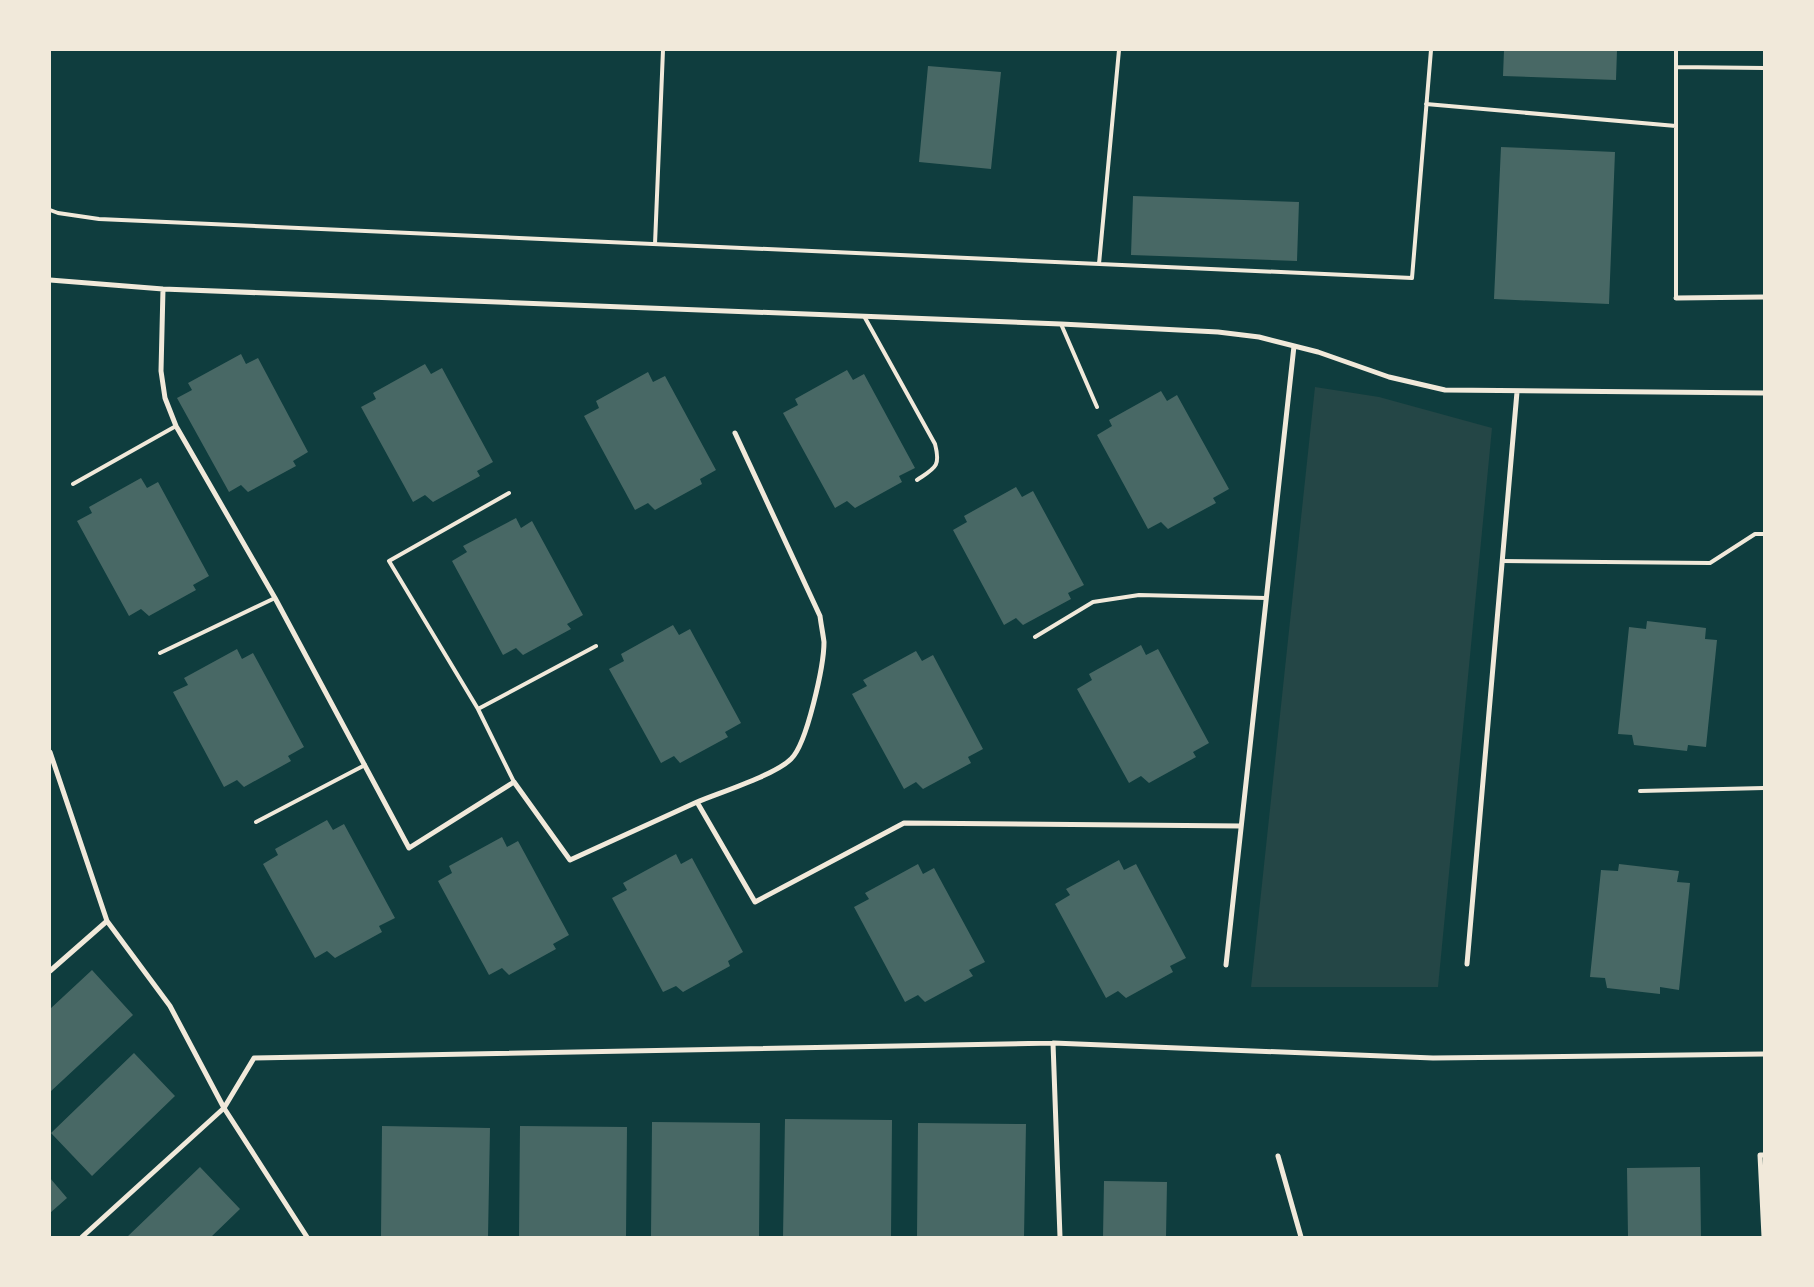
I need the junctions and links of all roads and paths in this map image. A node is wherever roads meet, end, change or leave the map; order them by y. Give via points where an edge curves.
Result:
1 (663, 50) edge
2 (1119, 50) edge
3 (1431, 50) edge
4 (1676, 50) edge
5 (1676, 67) junction
6 (1764, 68) edge
7 (1426, 104) junction
8 (1676, 126) junction
9 (50, 210) edge
10 (656, 244) junction
11 (1099, 264) junction
12 (50, 280) edge
13 (162, 289) junction
14 (1676, 298) joint
15 (1764, 298) edge
16 (864, 316) junction
17 (1060, 324) junction
18 (1294, 346) junction
19 (1517, 392) junction
20 (1764, 393) edge
21 (1097, 407) dead end
22 (176, 426) junction
23 (735, 433) dead end
24 (917, 480) dead end
25 (74, 484) dead end
26 (509, 493) dead end
27 (1764, 534) edge
28 (1502, 562) junction
29 (275, 598) junction
30 (1266, 598) junction
31 (1035, 637) dead end
32 (596, 646) dead end
33 (160, 653) dead end
34 (478, 709) junction
35 (50, 752) edge
36 (50, 761) edge
37 (365, 764) junction
38 (54, 766) junction
39 (514, 782) junction
40 (1764, 788) edge
41 (1640, 791) dead end
42 (697, 802) junction
43 (256, 822) dead end
44 (1241, 826) junction
45 (108, 921) junction
46 (1468, 964) dead end
47 (1226, 966) dead end
48 (50, 971) edge
49 (1052, 1043) junction
50 (1764, 1054) edge
51 (224, 1108) junction
52 (1764, 1155) edge
53 (1278, 1156) dead end
54 (82, 1237) edge
55 (307, 1237) edge
56 (1060, 1237) edge
57 (1301, 1237) edge
58 (1764, 1237) edge

1 - 10 lane
2 - 11 lane
3 - 7 lane
4 - 5 lane
5 - 6 lane
5 - 8 lane
7 - 8 lane
7 - 11 lane via 1412,278
8 - 14 lane
9 - 10 lane via 99,219
10 - 11 lane
12 - 13 street
13 - 16 street
13 - 22 street via 161,371 165,398
14 - 15 street
16 - 17 street
16 - 24 lane via 935,444 939,458 934,468
17 - 18 street via 1218,332 1259,337
17 - 21 lane
18 - 19 street via 1389,377 1445,390
18 - 30 street
19 - 20 street
19 - 28 street
22 - 25 lane
22 - 29 street
23 - 42 street via 820,616 824,642 820,675 801,746 791,760
26 - 34 lane via 389,561
27 - 28 lane via 1755,534 1710,563
28 - 46 street
29 - 33 lane
29 - 37 street
30 - 31 lane via 1139,595 1093,602
30 - 44 street
32 - 34 lane
34 - 39 lane
35 - 38 street
36 - 38 street
37 - 39 street via 409,848
37 - 43 lane
38 - 45 street
39 - 42 street via 570,860
40 - 41 lane
42 - 44 street via 755,902 904,823
44 - 47 street
45 - 48 street
45 - 51 street via 170,1006
49 - 50 street via 1433,1058
49 - 51 street via 254,1058
49 - 56 street
51 - 54 street
51 - 55 street
52 - 58 street via 1760,1155
53 - 57 street

